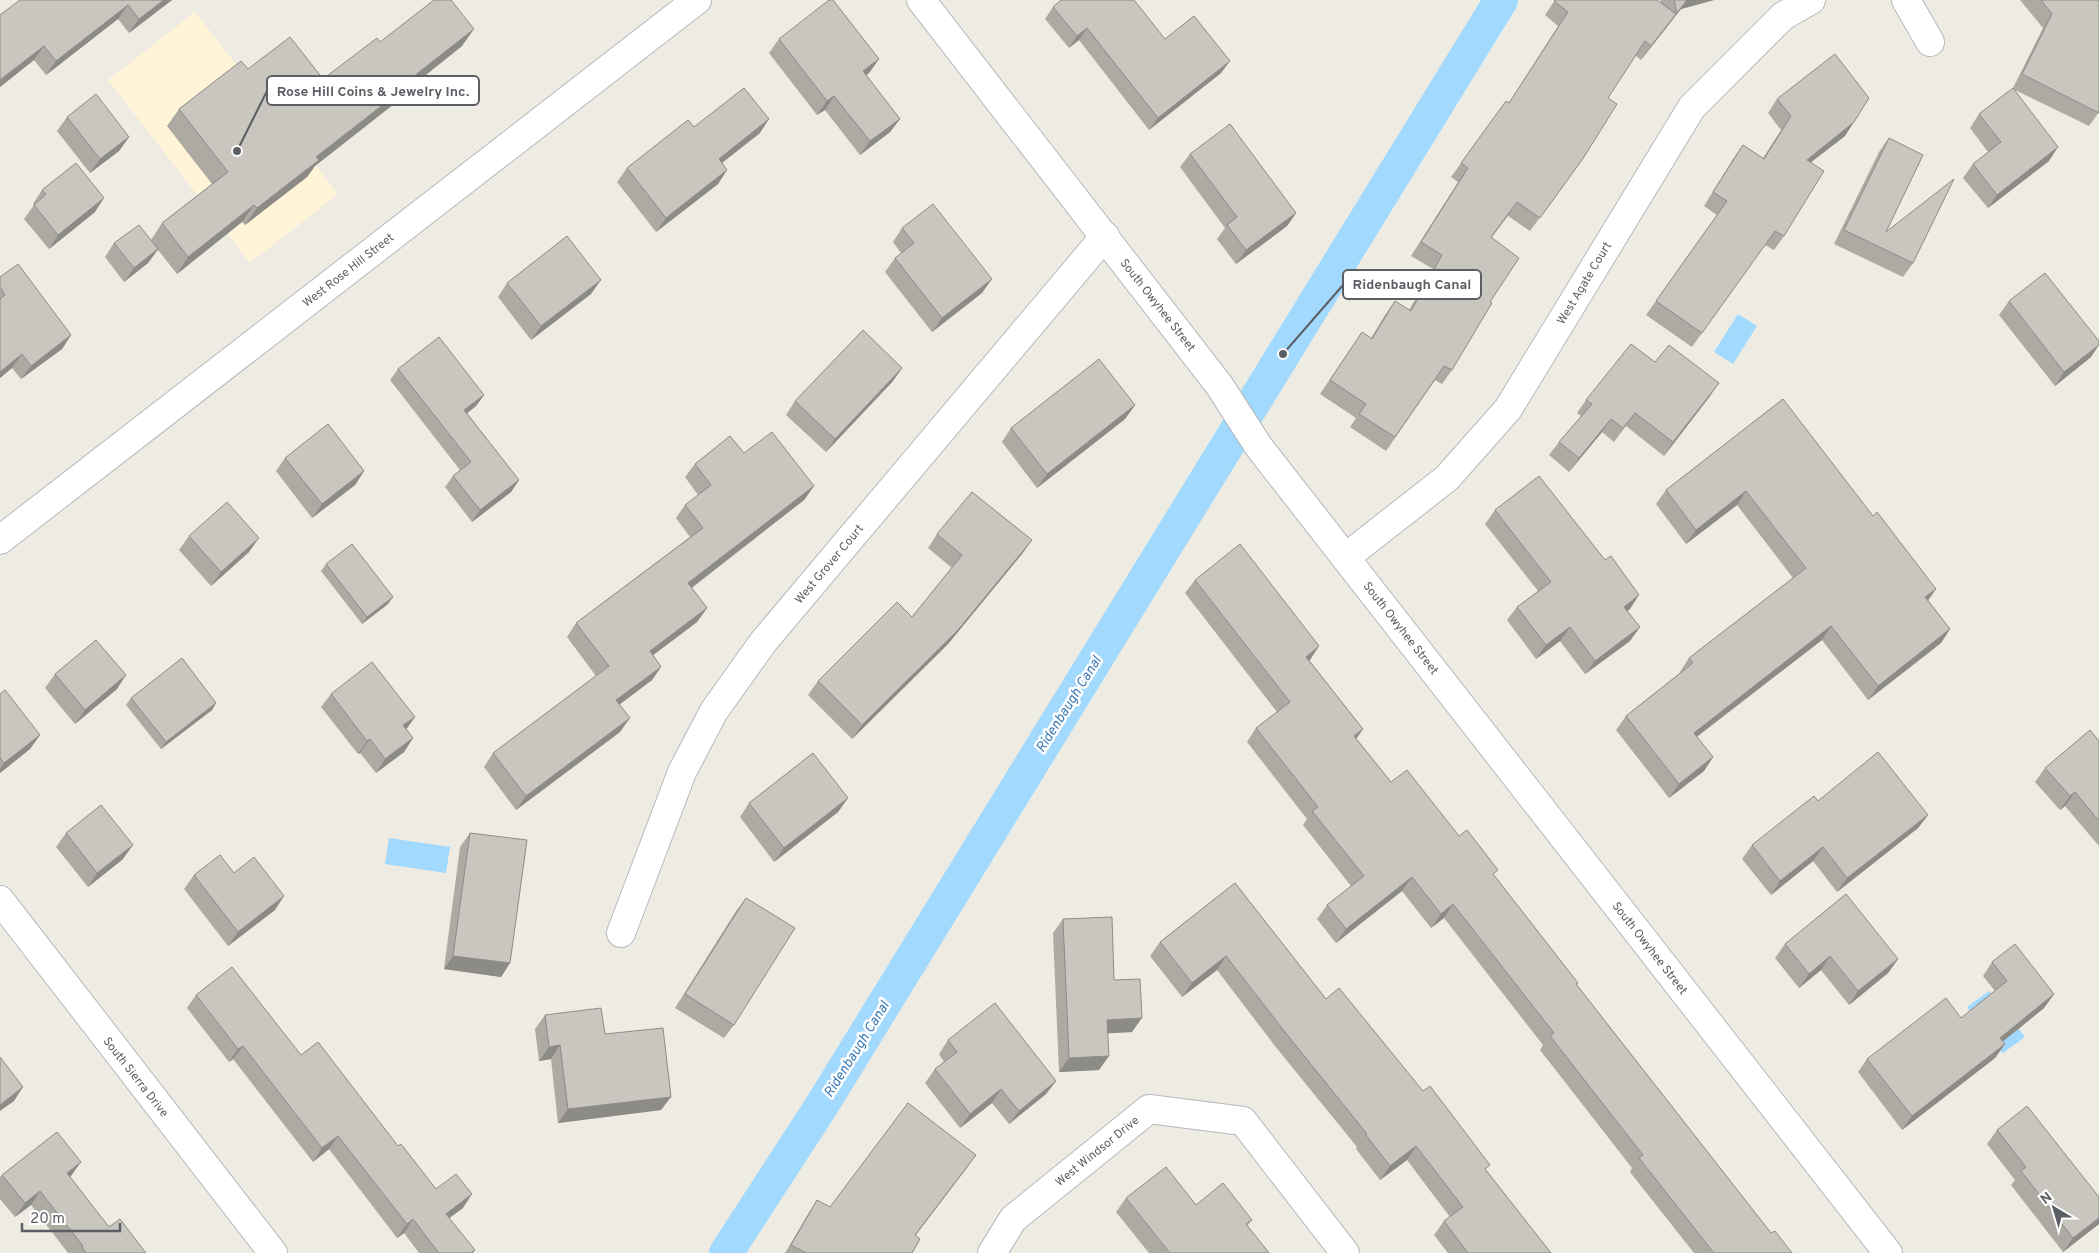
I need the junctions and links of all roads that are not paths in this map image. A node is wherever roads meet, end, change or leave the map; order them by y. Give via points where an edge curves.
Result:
1 (697, 0) edge
2 (921, 0) edge
3 (1811, 0) edge
4 (1906, 0) edge
5 (1930, 42) dead end
6 (1105, 236) junction
7 (0, 540) edge
8 (1346, 557) junction
9 (0, 900) edge
10 (621, 933) dead end
11 (273, 1253) edge
12 (992, 1253) edge
13 (1345, 1253) edge
14 (1888, 1253) edge

1 - 7 street, West Rose Hill Street
2 - 6 street, South Owyhee Street
3 - 8 street, West Agate Court via 1783,16 1692,107 1508,409 1447,478
4 - 5 street
6 - 8 street, South Owyhee Street via 1219,385 1259,447
6 - 10 street, West Grover Court via 764,641 714,711 682,772
8 - 14 street, South Owyhee Street
9 - 11 street, South Sierra Drive
12 - 13 street, West Windsor Drive via 1013,1219 1149,1109 1243,1121

